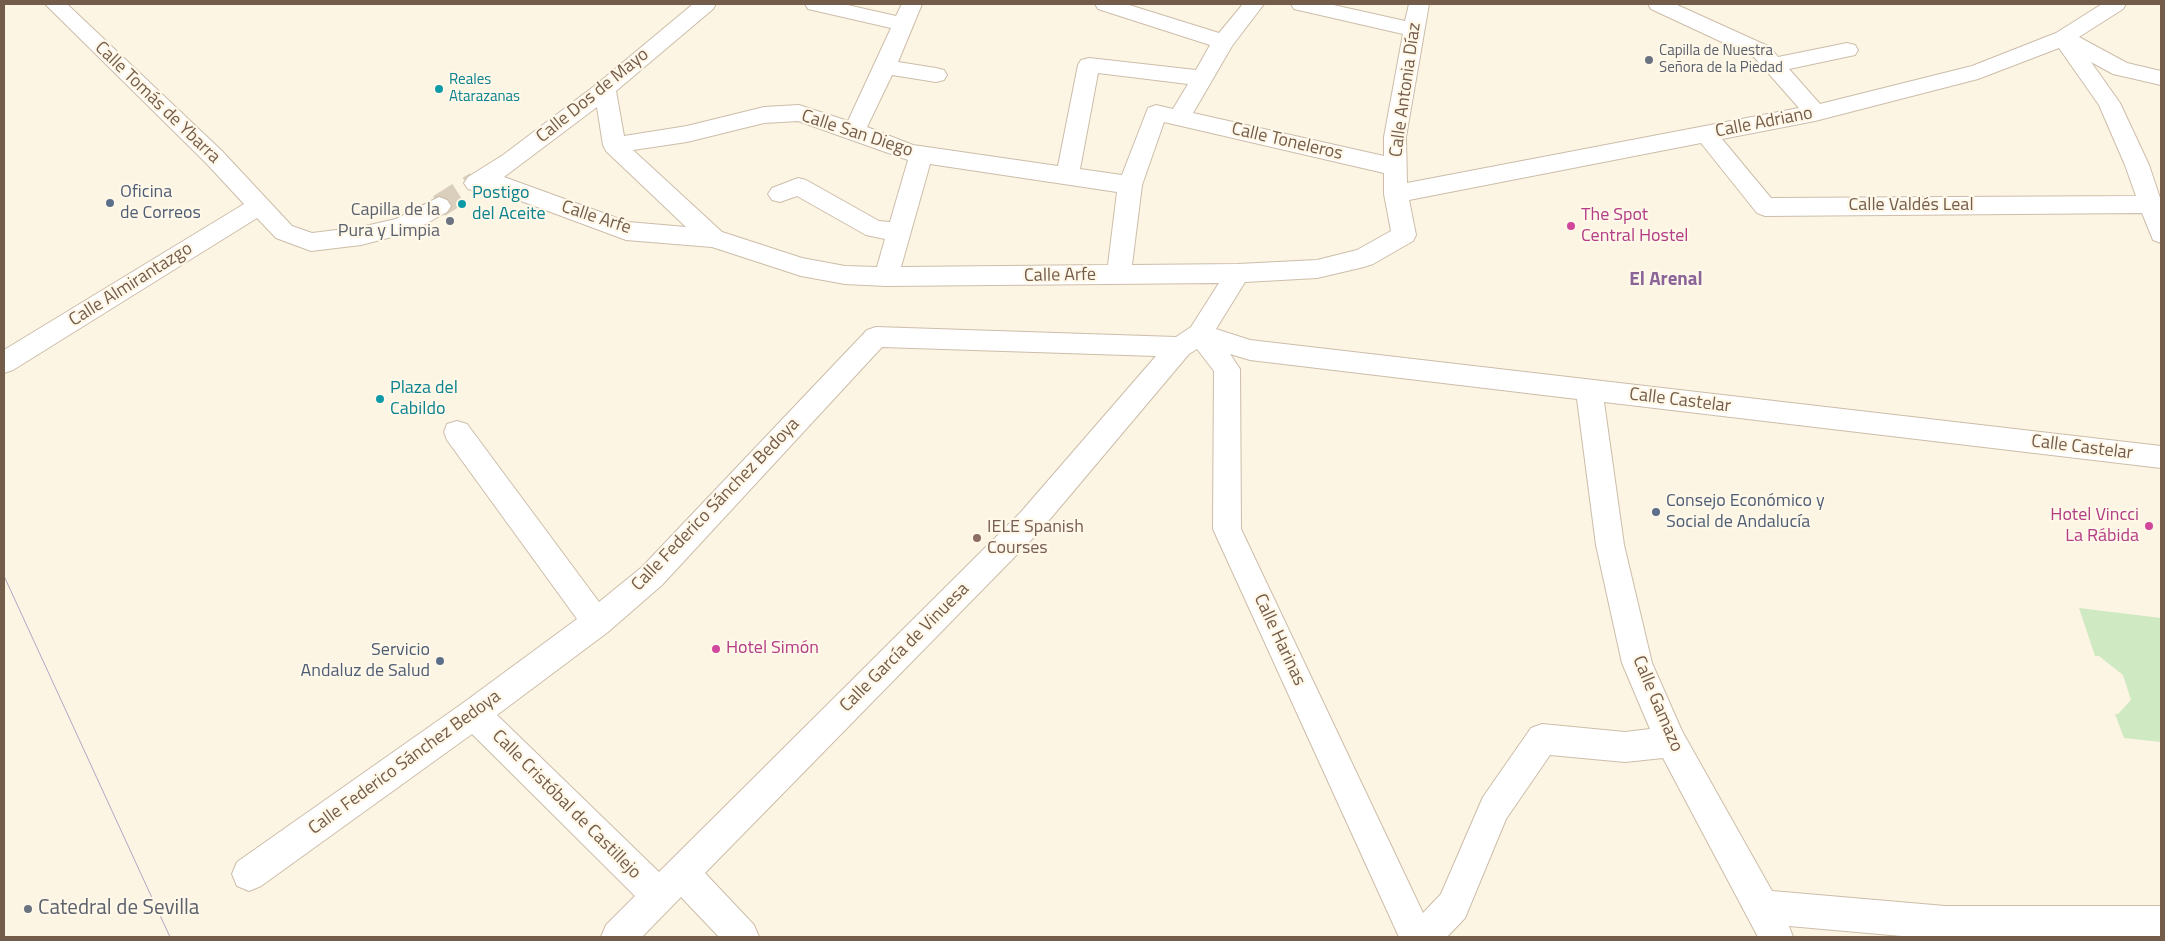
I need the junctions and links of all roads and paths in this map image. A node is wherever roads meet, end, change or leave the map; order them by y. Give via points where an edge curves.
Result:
1 (55, 4) edge
2 (706, 4) edge
3 (815, 4) edge
4 (912, 4) edge
5 (1105, 4) edge
6 (1254, 4) edge
7 (1301, 4) edge
8 (1419, 4) edge
9 (1658, 4) edge
10 (2116, 4) edge
11 (902, 24) junction
12 (1414, 30) junction
13 (2063, 38) junction
14 (1223, 42) junction
15 (1847, 50) dead end
16 (1774, 65) junction
17 (885, 67) junction
18 (936, 75) dead end
19 (1201, 78) junction
20 (2161, 78) edge
21 (605, 89) junction
22 (1815, 113) junction
23 (1179, 118) junction
24 (854, 131) junction
25 (1706, 134) junction
26 (614, 145) junction
27 (921, 154) junction
28 (2137, 165) junction
29 (1394, 167) junction
30 (2161, 169) edge
31 (1068, 177) junction
32 (479, 180) joint
33 (1130, 185) junction
34 (780, 194) dead end
35 (1396, 194) junction
36 (2151, 204) junction
37 (258, 206) junction
38 (439, 206) tunnel mouth
39 (899, 232) junction
40 (2161, 234) edge
41 (1404, 235) joint
42 (713, 238) junction
43 (1238, 273) junction
44 (1119, 275) junction
45 (886, 277) junction
46 (1190, 341) junction
47 (4, 364) edge
48 (1589, 390) junction
49 (457, 432) dead end
50 (2161, 457) edge
51 (597, 622) junction
52 (474, 714) junction
53 (1671, 742) junction
54 (682, 873) junction
55 (249, 874) dead end
56 (659, 896) junction
57 (1762, 907) junction
58 (2161, 923) edge
59 (618, 937) edge
60 (742, 937) edge
61 (1417, 937) edge
62 (1424, 937) edge
63 (1776, 937) edge

1 - 37 street, Calle Tomás de Ybarra via 214,157
2 - 21 street, Calle Dos de Mayo
3 - 11 street
4 - 11 street
5 - 14 street
6 - 14 street
7 - 12 street
8 - 12 street, Calle Antonia Díaz
9 - 16 street via 1762,52
10 - 13 street, Calle Adriano
11 - 17 street
12 - 29 street, Calle Antonia Díaz via 1395,137
13 - 20 street via 2121,69
13 - 22 street, Calle Adriano via 1978,72
13 - 28 street via 2109,103
14 - 19 street
15 - 16 street
16 - 22 street
17 - 18 street
17 - 24 street
19 - 23 street
19 - 31 street via 1089,65
21 - 26 street
21 - 32 street, Calle Dos de Mayo via 511,161
22 - 25 street, Calle Adriano
23 - 29 street, Calle Toneleros
23 - 33 street, Calle Toneleros via 1156,113
24 - 26 street, Calle San Diego via 799,113 764,116 687,134
24 - 27 street, Calle San Diego via 910,153
25 - 35 street, Calle Adriano
25 - 36 street, Calle Valdés Leal via 1765,207
26 - 42 street, Calle Arfe
27 - 31 street, Calle San Diego
27 - 39 street
28 - 30 street
28 - 36 street
29 - 35 street, Calle Antonia Díaz
31 - 33 street, Calle San Diego
32 - 42 street, Calle Arfe via 626,231
33 - 44 street
34 - 39 street via 798,186 874,230
35 - 41 street, Calle Antonia Díaz
36 - 40 street
37 - 38 street via 284,232 310,242 361,236 403,226
37 - 47 street, Calle Almirantazgo
39 - 45 street
41 - 43 street, Calle Arfe via 1364,258 1317,269
42 - 45 street, Calle Arfe via 801,267 845,275
43 - 44 street, Calle Arfe
43 - 46 street, Calle García de Vinuesa
44 - 45 street, Calle Arfe
46 - 48 street, Calle Castelar
46 - 51 street, Calle Federico Sánchez Bedoya via 876,337 652,576
46 - 54 street, Calle García de Vinuesa via 1030,522
46 - 61 street, Calle Harinas via 1228,369 1227,529
48 - 50 street, Calle Castelar
48 - 53 street, Calle Gamazo via 1610,544 1637,663
49 - 51 street
51 - 52 street, Calle Federico Sánchez Bedoya
52 - 55 street, Calle Federico Sánchez Bedoya
52 - 56 street, Calle Cristóbal de Castillejo
53 - 57 street, Calle Gamazo
53 - 62 street via 1625,747 1542,739 1494,808 1453,906
54 - 56 street, Calle García de Vinuesa
54 - 60 street
56 - 59 street, Calle García de Vinuesa
57 - 58 street via 1945,923
57 - 63 street, Calle Gamazo

